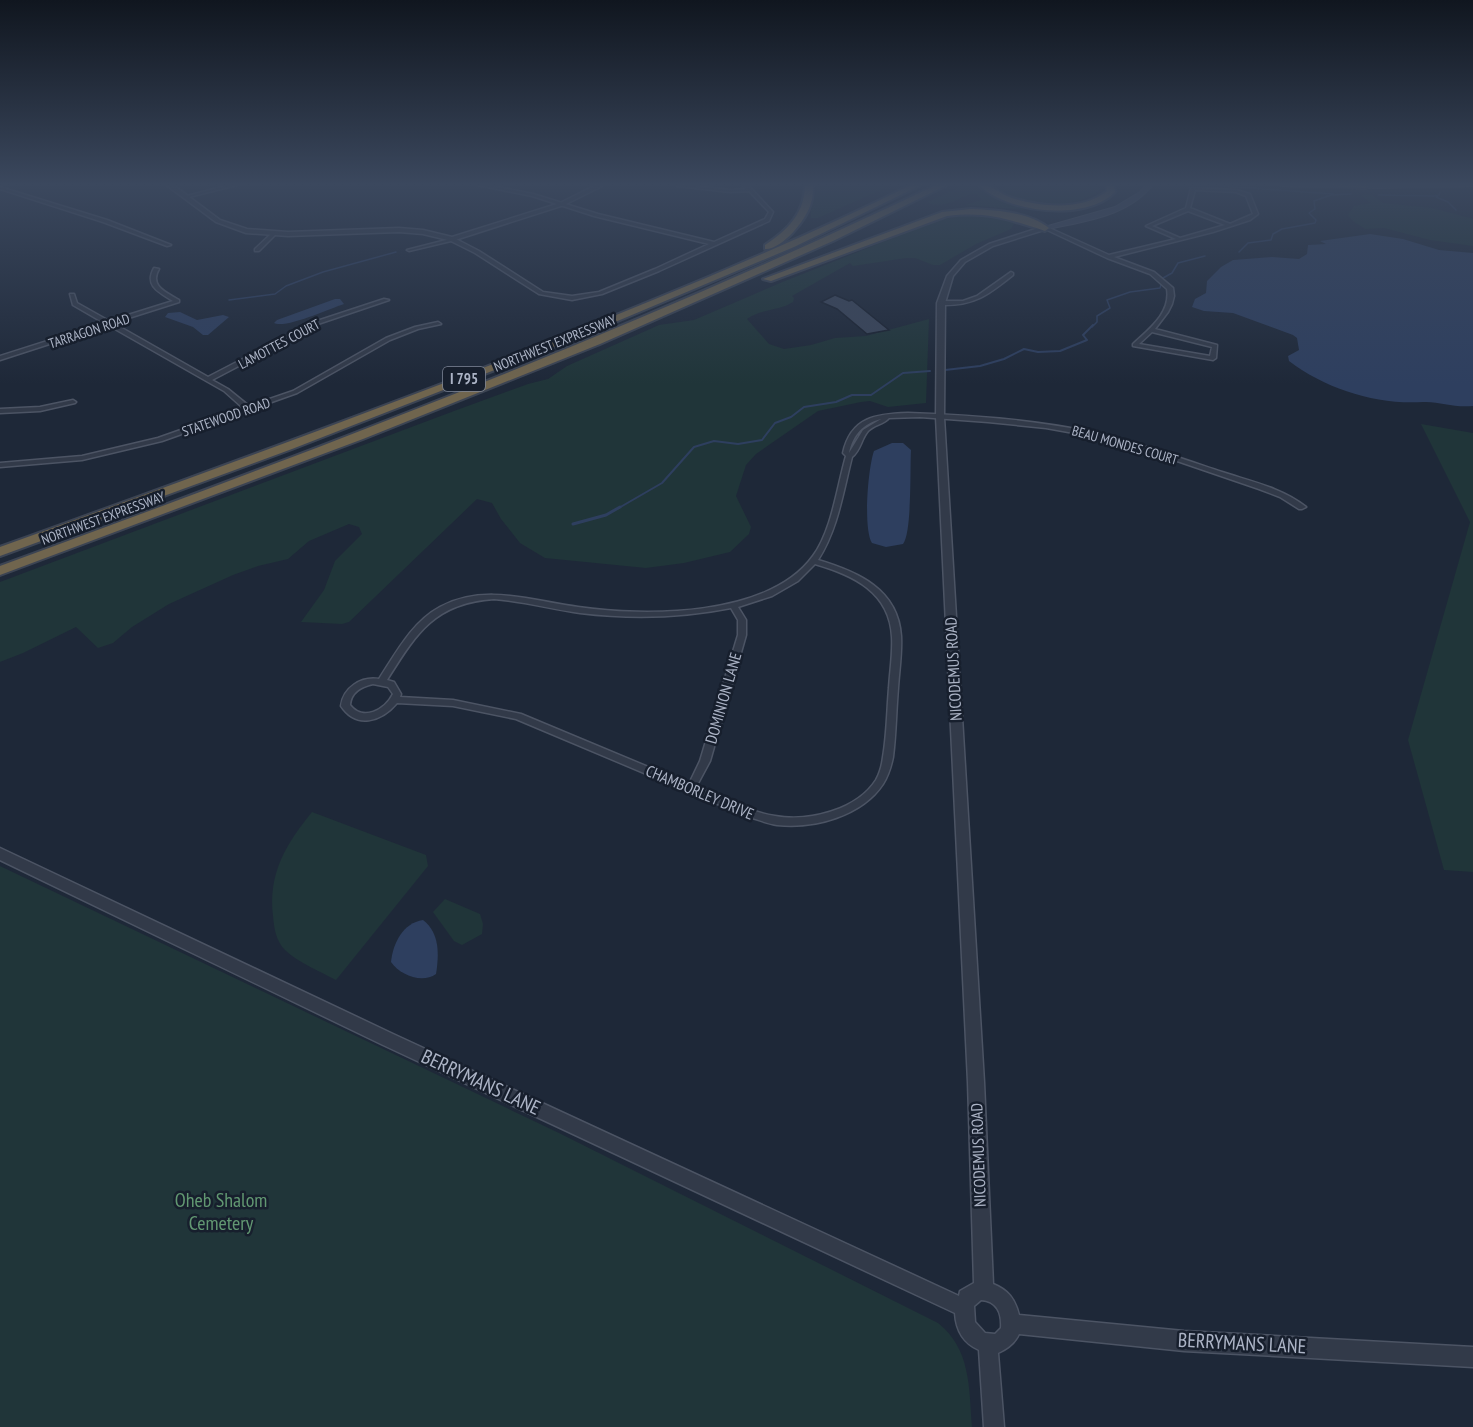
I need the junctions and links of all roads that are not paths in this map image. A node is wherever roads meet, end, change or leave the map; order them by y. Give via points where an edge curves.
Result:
1 (474, 251) edge
2 (699, 251) edge
3 (760, 251) edge
4 (777, 251) edge
5 (806, 251) edge
6 (846, 251) edge
7 (981, 251) edge
8 (1095, 251) edge
9 (1132, 251) edge
10 (1109, 257) junction
11 (156, 269) dead end
12 (1011, 274) dead end
13 (72, 295) dead end
14 (386, 300) dead end
15 (656, 302) junction
16 (941, 303) junction
17 (109, 324) junction
18 (438, 324) dead end
19 (1151, 330) junction
20 (593, 345) junction
21 (0, 358) edge
22 (207, 380) junction
23 (73, 402) dead end
24 (248, 409) junction
25 (0, 411) edge
26 (940, 417) junction
27 (0, 465) edge
28 (1302, 507) dead end
29 (0, 552) edge
30 (814, 561) junction
31 (0, 572) edge
32 (734, 606) junction
33 (382, 681) junction
34 (395, 700) junction
35 (691, 788) junction
36 (0, 854) edge
37 (984, 1290) junction
38 (964, 1308) junction
39 (1011, 1323) junction
40 (988, 1344) junction
41 (1473, 1356) edge
42 (994, 1427) edge

1 - 2 street via 541,293 572,298 608,290
3 - 15 highway
4 - 15 highway, NORTHWEST EXPRESSWAY / I 795
5 - 20 highway, NORTHWEST EXPRESSWAY / I 795
6 - 20 highway
7 - 16 street, NICODEMUS ROAD via 950,276
8 - 10 street
9 - 10 street
10 - 19 street via 1146,270 1170,288 1172,295 1160,321
11 - 17 street, TARRAGON ROAD via 151,278 155,286 177,301
12 - 16 street via 974,302
13 - 17 street via 75,304
14 - 22 street, LAMOTTES COURT via 316,323
15 - 29 highway, NORTHWEST EXPRESSWAY / I 795 via 318,436
16 - 26 street, NICODEMUS ROAD
17 - 21 street, TARRAGON ROAD
17 - 22 street
18 - 24 street, STATEWOOD ROAD via 388,339 309,385
19 - 19 street via 1135,345 1213,358 1215,346
20 - 31 highway, NORTHWEST EXPRESSWAY / I 795
22 - 24 street
23 - 25 street
24 - 27 street, STATEWOOD ROAD via 120,451
26 - 28 street, BEAU MONDES COURT via 1043,426 1104,437 1275,493
26 - 30 street via 886,418 865,431 854,454 849,456 828,534
26 - 37 street, NICODEMUS ROAD
30 - 32 street via 781,588
30 - 35 street, CHAMBORLEY DRIVE via 860,578 882,596 893,615 897,638 888,753 881,778 851,806 828,816 796,822 748,813
32 - 33 street via 645,613 583,610 505,596 468,600 444,608 424,622
32 - 35 street, DOMINION LANE via 742,620 742,635 705,761
33 - 34 street via 395,689
33 - 34 street via 365,683 350,691 345,701 348,711 358,716 375,715
34 - 35 street, CHAMBORLEY DRIVE via 453,703 518,716
36 - 38 street, BERRYMANS LANE
37 - 38 street via 972,1293
37 - 39 street via 1001,1297
38 - 40 street via 968,1330
39 - 40 street via 1005,1339
39 - 41 street, BERRYMANS LANE via 1147,1338
40 - 42 street

